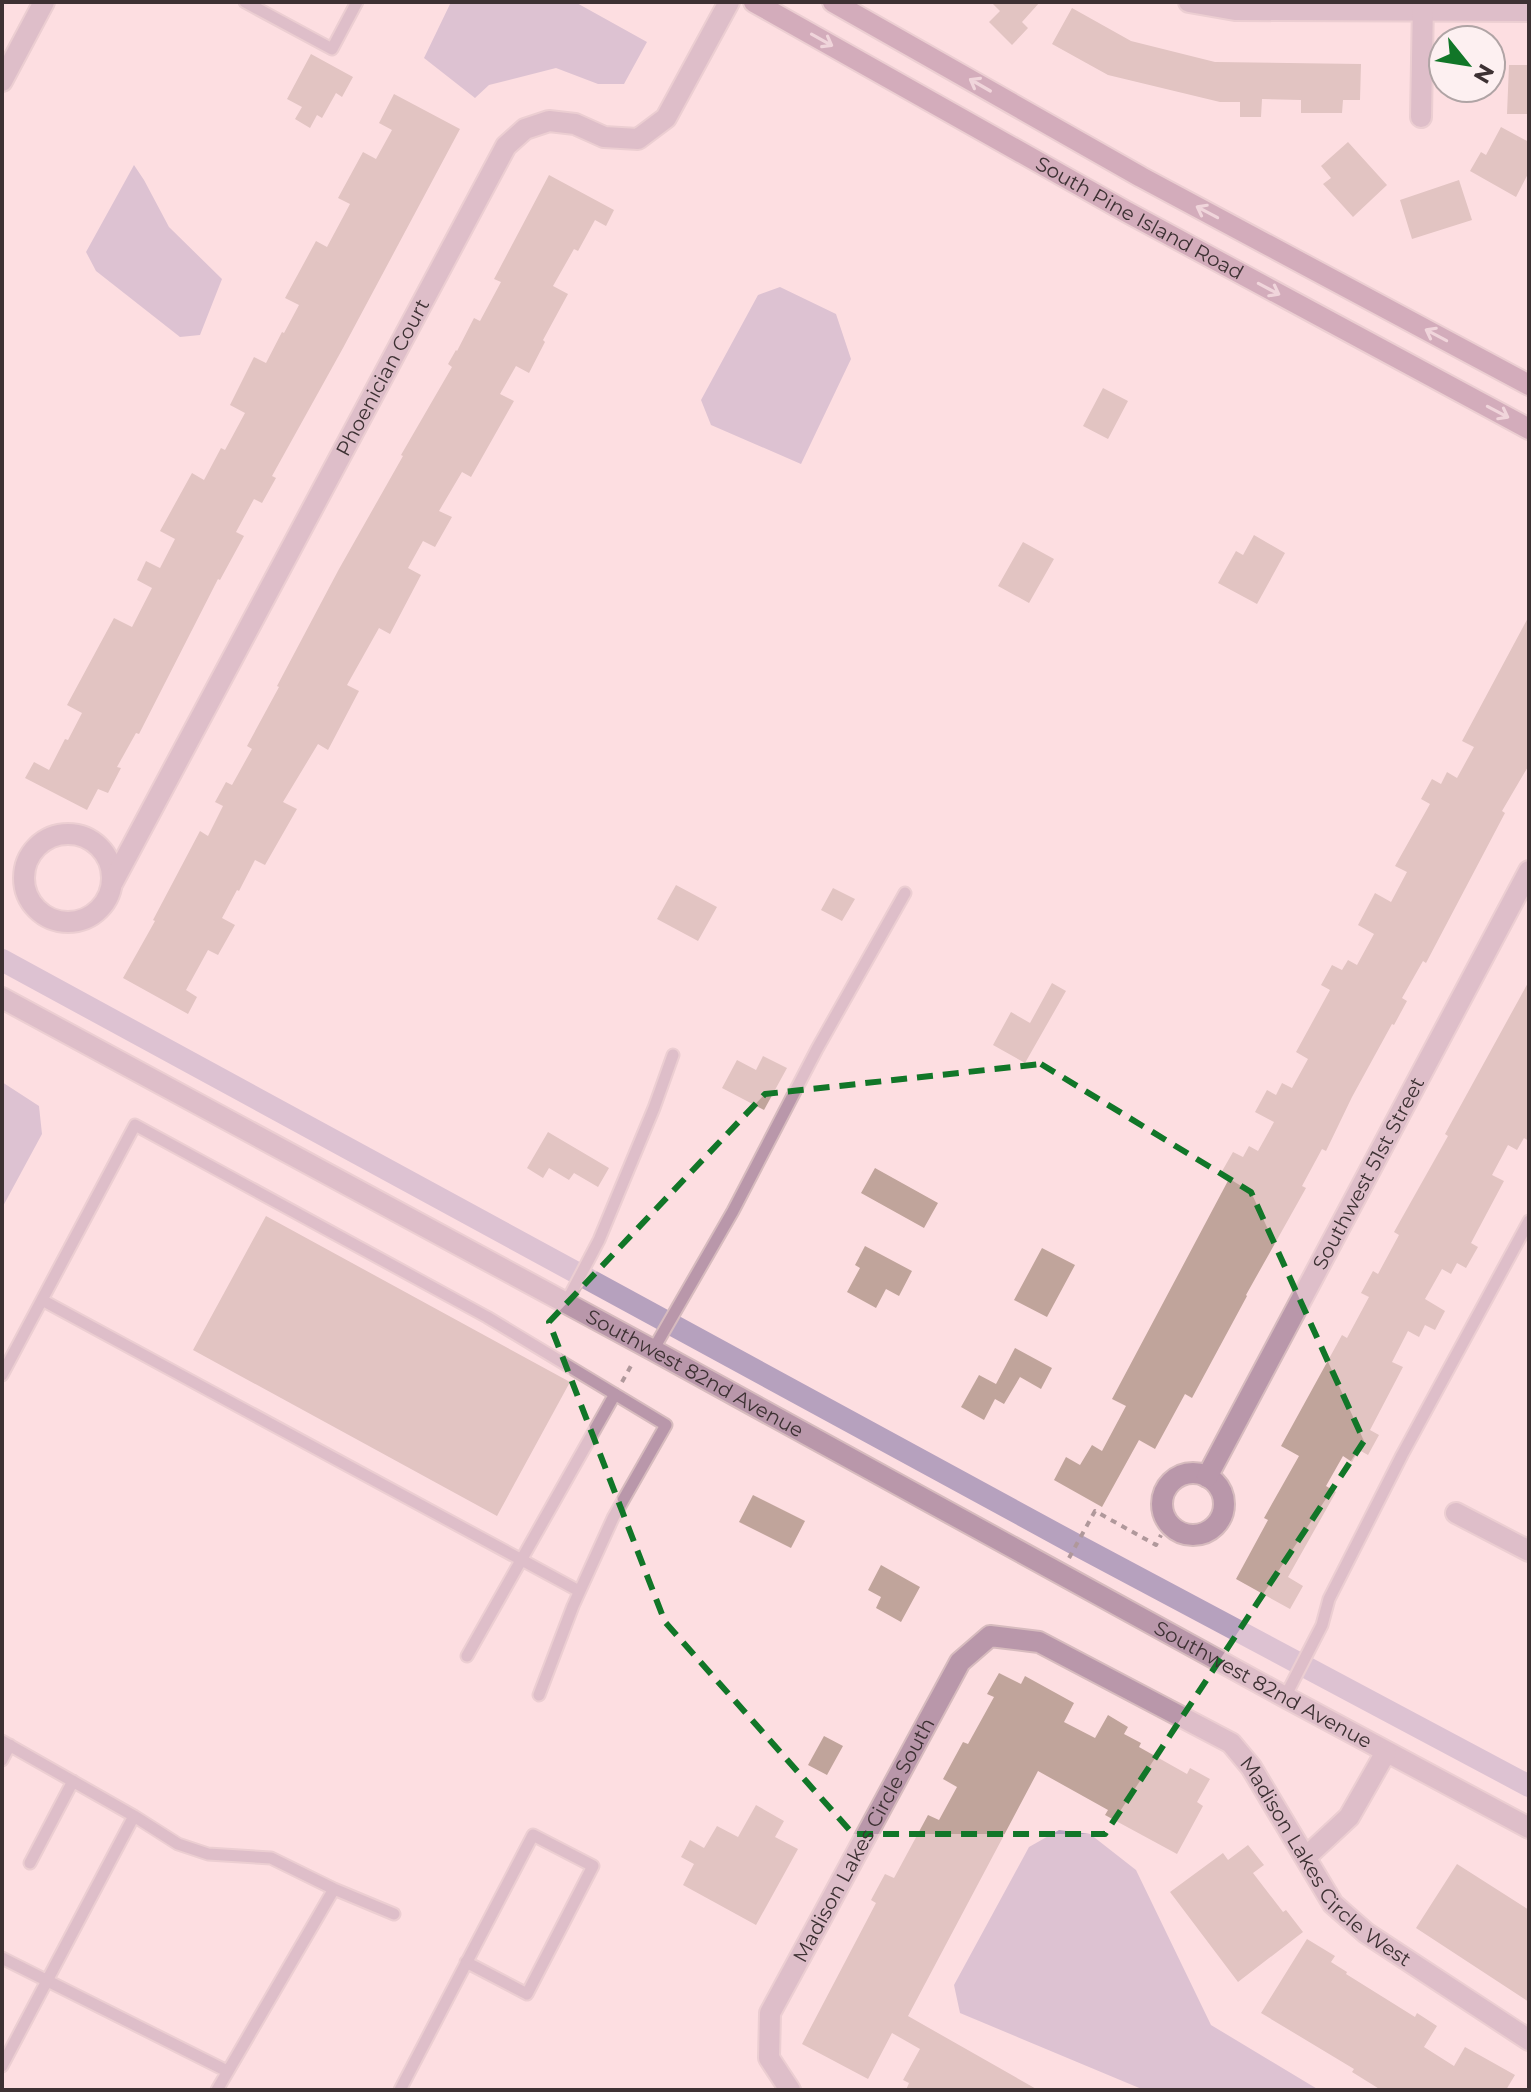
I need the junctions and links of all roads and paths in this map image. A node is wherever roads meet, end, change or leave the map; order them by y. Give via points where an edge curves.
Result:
1 (44, 2) edge
2 (245, 2) edge
3 (357, 2) edge
4 (729, 2) edge
5 (754, 2) edge
6 (833, 2) edge
7 (1189, 2) edge
8 (1422, 6) edge
9 (1529, 11) edge
10 (2, 81) edge
11 (1421, 117) dead end
12 (1529, 385) edge
13 (1529, 429) edge
14 (1529, 871) edge
15 (113, 882) junction
16 (905, 893) dead end
17 (2, 998) edge
18 (673, 1055) dead end
19 (1529, 1221) edge
20 (42, 1300) junction
21 (566, 1303) junction
22 (653, 1350) junction
23 (2, 1375) edge
24 (615, 1394) junction
25 (1207, 1477) dead end
26 (1456, 1513) dead end
27 (1161, 1535) dead end
28 (1529, 1551) edge
29 (522, 1560) junction
30 (1069, 1560) dead end
31 (579, 1591) junction
32 (990, 1636) joint
33 (467, 1656) dead end
34 (539, 1695) dead end
35 (1285, 1697) junction
36 (6, 1743) edge
37 (1386, 1752) junction
38 (2, 1760) edge
39 (73, 1781) junction
40 (134, 1816) junction
41 (1529, 1828) edge
42 (1306, 1857) junction
43 (30, 1863) dead end
44 (334, 1889) junction
45 (394, 1914) dead end
46 (2, 1958) edge
47 (466, 1962) junction
48 (47, 1980) junction
49 (1529, 2040) edge
50 (2, 2066) edge
51 (227, 2071) junction
52 (217, 2090) edge
53 (400, 2090) edge
54 (790, 2090) edge

1 - 10 street
2 - 3 lane via 332,49
4 - 15 street, Phoenician Court via 666,118 638,139 604,137 575,124 549,121 525,129 506,146
5 -> 13 main road, South Pine Island Road via 1125,211
12 -> 6 main road, South Pine Island Road via 1141,177
7 - 8 street via 1235,10
8 - 9 street
8 - 11 street
14 - 25 street, Southwest 51st Street
15 - 15 street, Phoenician Court via 102,849 72,833 39,844 23,875 34,908 47,919 64,923 97,913
16 - 22 lane
17 - 21 street, Southwest 82nd Avenue
18 - 21 lane
19 - 35 lane via 1402,1455
20 - 23 lane
20 - 24 lane via 135,1125 487,1317
20 - 29 lane
21 - 22 street, Southwest 82nd Avenue
22 - 35 street, Southwest 82nd Avenue
24 - 29 lane
24 - 31 lane via 666,1425
26 - 28 street
27 - 30 path via 1156,1545 1095,1511
29 - 31 lane
29 - 33 lane
31 - 34 lane
32 - 42 street, Madison Lakes Circle West via 1039,1642 1231,1743
32 - 54 street, Madison Lakes Circle South via 960,1662 770,2013 769,2058
35 - 37 street, Southwest 82nd Avenue
36 - 38 lane
36 - 39 lane
37 - 41 street, Southwest 82nd Avenue
37 - 42 street, Southwest 82nd Avenue via 1349,1817
39 - 40 lane
39 - 43 lane
40 - 44 lane via 178,1844 208,1854 271,1858
40 - 48 lane
42 - 49 street, Madison Lakes Circle West via 1333,1904 1366,1933
44 - 45 lane
44 - 51 lane
46 - 48 lane
47 - 47 lane via 533,1835 593,1866 527,1994
47 - 53 lane
48 - 50 lane
48 - 51 lane
51 - 52 lane

